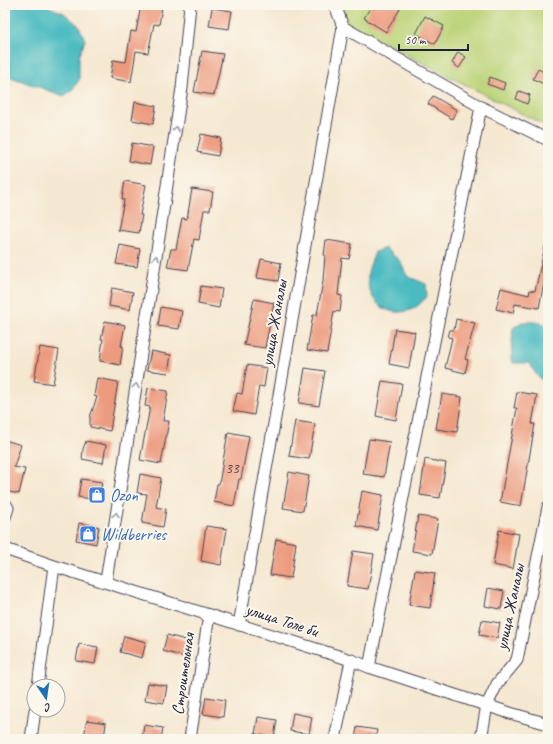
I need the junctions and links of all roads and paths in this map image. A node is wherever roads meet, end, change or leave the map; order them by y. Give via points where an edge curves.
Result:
1 (190, 5) edge
2 (335, 5) edge
3 (343, 27) junction
4 (481, 107) junction
5 (548, 140) edge
6 (5, 503) edge
7 (548, 507) edge
8 (5, 517) edge
9 (5, 549) edge
10 (54, 566) junction
11 (106, 581) junction
12 (209, 614) junction
13 (239, 624) junction
14 (351, 660) junction
15 (369, 667) junction
16 (39, 678) edge
17 (487, 705) junction
18 (34, 718) edge
19 (548, 724) edge
20 (31, 739) edge
21 (190, 739) edge
22 (335, 739) edge
23 (481, 739) edge

11 -> 1 street via 182,88
2 - 3 street
3 - 4 street
3 - 13 street, улица Жаналы
4 - 5 street
4 - 15 street
6 - 8 street via 8,508
7 - 17 street, улица Жаналы via 517,660 497,684
9 - 10 street, улица Толе би
10 - 11 street, улица Толе би
10 - 16 street
11 - 12 street, улица Толе би
12 - 13 street, улица Толе би
12 - 21 street, Строительная
13 - 14 street, улица Толе би
14 - 15 street, улица Толе би
14 - 22 street
15 - 17 street, улица Толе би
17 - 19 street, улица Толе би
17 - 23 street
18 - 20 street

